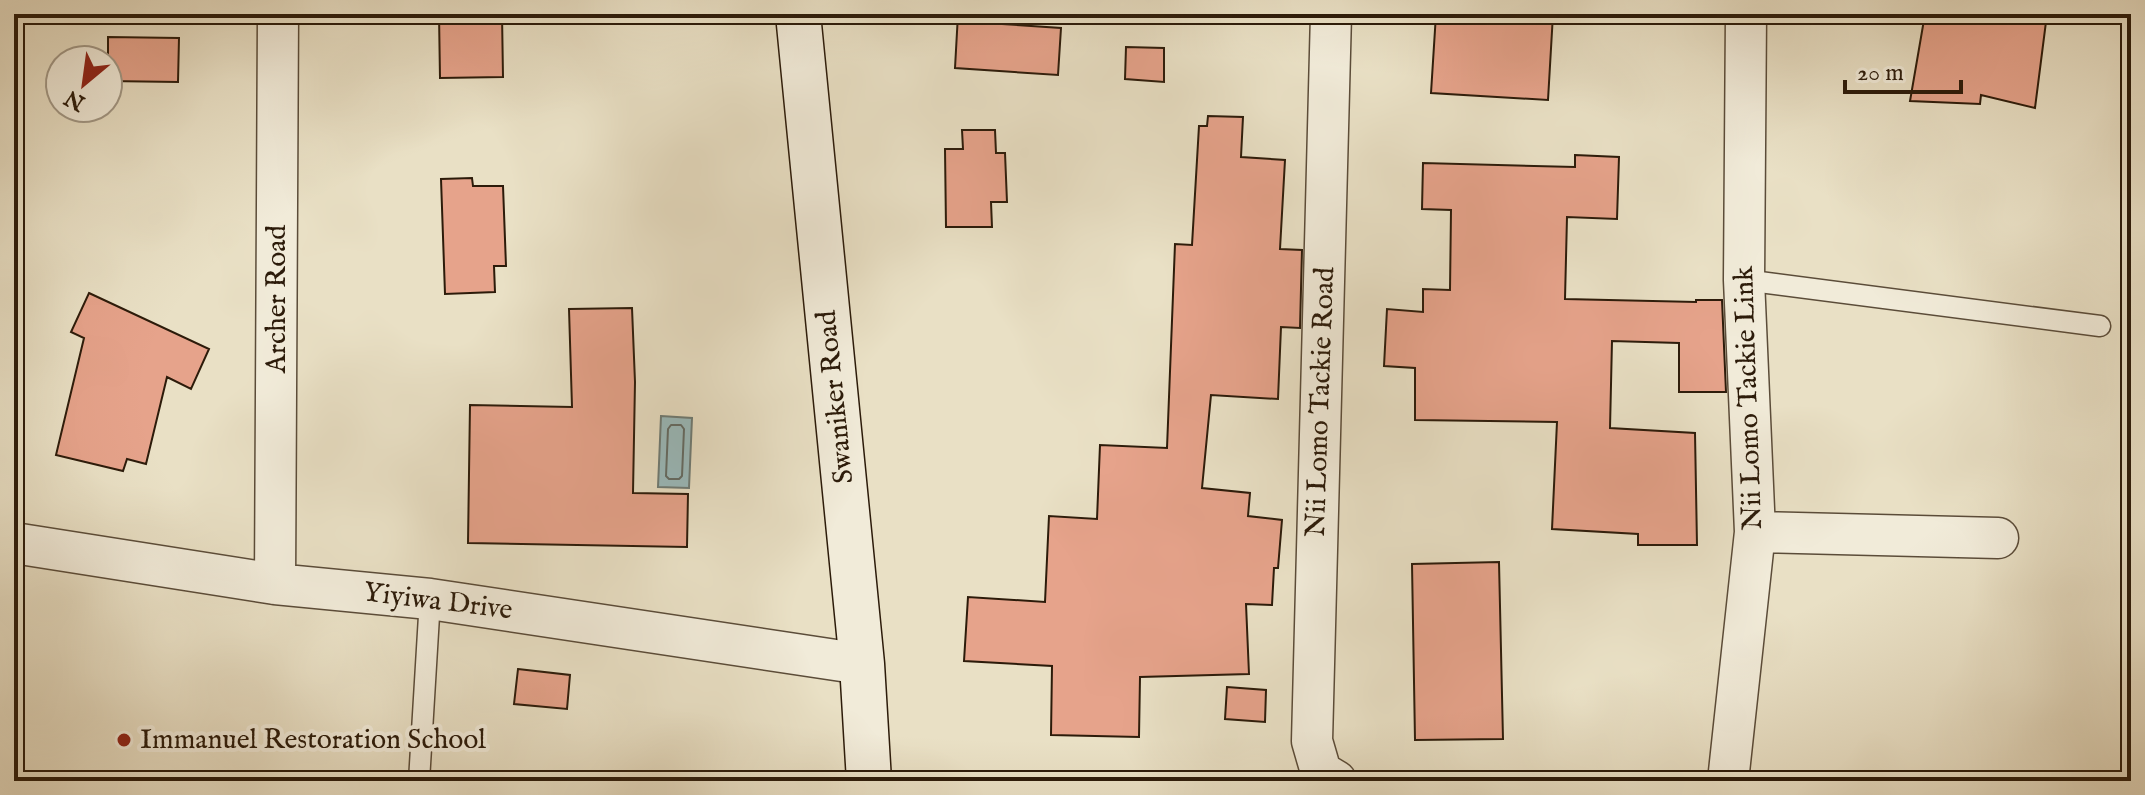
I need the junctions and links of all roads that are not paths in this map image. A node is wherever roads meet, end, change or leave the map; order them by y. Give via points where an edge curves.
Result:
1 (278, 14) edge
2 (798, 14) edge
3 (1331, 14) edge
4 (1746, 14) edge
5 (1744, 280) junction
6 (2100, 326) dead end
7 (1755, 532) junction
8 (1998, 538) dead end
9 (14, 543) edge
10 (275, 584) junction
11 (430, 599) junction
12 (862, 664) junction
13 (419, 781) edge
14 (869, 781) edge
15 (1336, 781) edge
16 (1728, 781) edge

1 - 10 street, Archer Road
2 - 12 street, Swaniker Road
3 - 15 street, Nii Lomo Tackie Road via 1312,741 1321,772
4 - 5 street, Nii Lomo Tackie Link
5 - 6 lane
5 - 7 street, Nii Lomo Tackie Link
7 - 8 street
7 - 16 street, Nii Lomo Tackie Link
9 - 10 street, Yiyiwa Drive
10 - 11 street, Yiyiwa Drive
11 - 12 street, Yiyiwa Drive
11 - 13 lane
12 - 14 street, Swaniker Road

